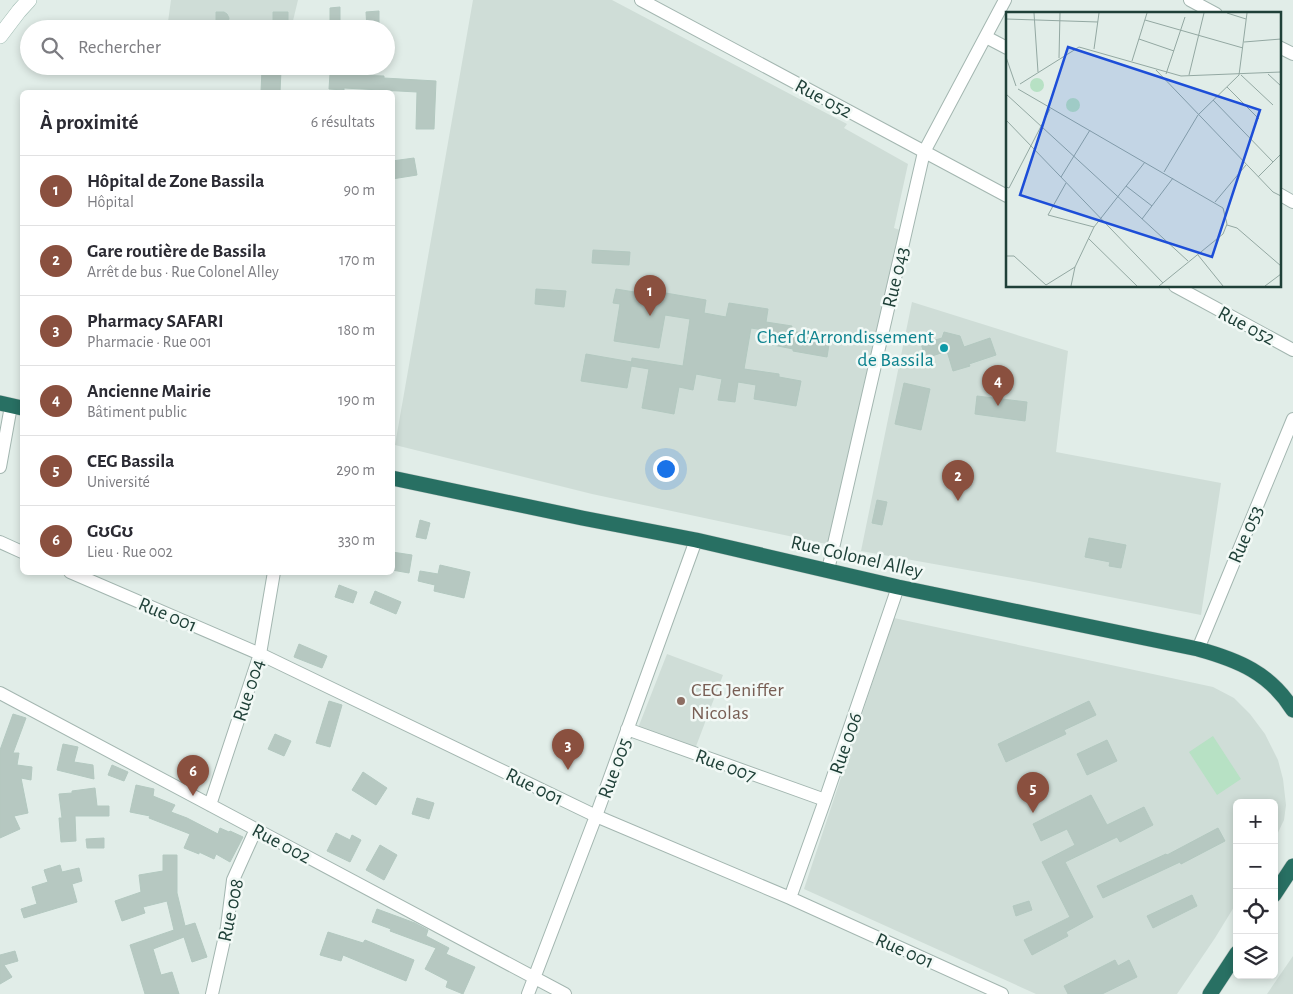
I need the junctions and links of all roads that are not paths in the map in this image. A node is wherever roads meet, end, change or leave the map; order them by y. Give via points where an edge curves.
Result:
1 (29, 0) edge
2 (641, 0) edge
3 (1005, 0) edge
4 (1190, 0) edge
5 (1212, 12) edge
6 (0, 36) edge
7 (986, 37) junction
8 (1006, 47) edge
9 (1280, 48) edge
10 (1293, 54) edge
11 (924, 152) junction
12 (1006, 195) edge
13 (1280, 195) edge
14 (1293, 202) edge
15 (1179, 288) edge
16 (1293, 350) edge
17 (11, 406) edge
18 (1293, 420) edge
19 (0, 467) edge
20 (395, 479) edge
21 (696, 540) junction
22 (0, 542) edge
23 (20, 551) edge
24 (828, 570) junction
25 (77, 575) edge
26 (273, 575) edge
27 (898, 587) junction
28 (1198, 649) junction
29 (260, 654) junction
30 (0, 693) edge
31 (1293, 710) edge
32 (627, 729) junction
33 (825, 800) junction
34 (210, 805) junction
35 (596, 816) junction
36 (256, 829) junction
37 (1293, 866) edge
38 (1278, 889) edge
39 (790, 898) junction
40 (1233, 959) edge
41 (534, 977) junction
42 (212, 994) edge
43 (528, 994) edge
44 (565, 994) edge
45 (1002, 994) edge
46 (1210, 994) edge

1 - 6 main road
2 - 11 street, Rue 052
3 - 7 street, Rue 043
4 - 5 street
7 - 8 street
7 - 11 street, Rue 043
9 - 10 street
11 - 12 street, Rue 052
11 - 24 street, Rue 043
13 - 14 street
15 - 16 street, Rue 052
17 - 19 street
18 - 28 street, Rue 053
20 - 21 highway, Rue Colonel Alley
21 - 24 highway, Rue Colonel Alley
21 - 32 street, Rue 005
22 - 23 street
24 - 27 highway, Rue Colonel Alley
25 - 29 street, Rue 001
26 - 29 street, Rue 004
27 - 28 highway, Rue Colonel Alley
27 - 33 street, Rue 006
28 - 31 highway, Rue Colonel Alley via 1226,657 1260,674
29 - 34 street, Rue 004
29 - 35 street, Rue 001
30 - 34 street, Rue 002
32 - 33 street, Rue 007
32 - 35 street, Rue 005
33 - 39 street, Rue 006
34 - 36 street, Rue 002
35 - 39 street, Rue 001
35 - 41 street, Rue 005
36 - 41 street, Rue 002
36 - 42 street, Rue 008 via 233,880 227,927
37 - 38 highway
39 - 45 street, Rue 001
40 - 46 highway
41 - 43 street, Rue 005
41 - 44 street, Rue 002

